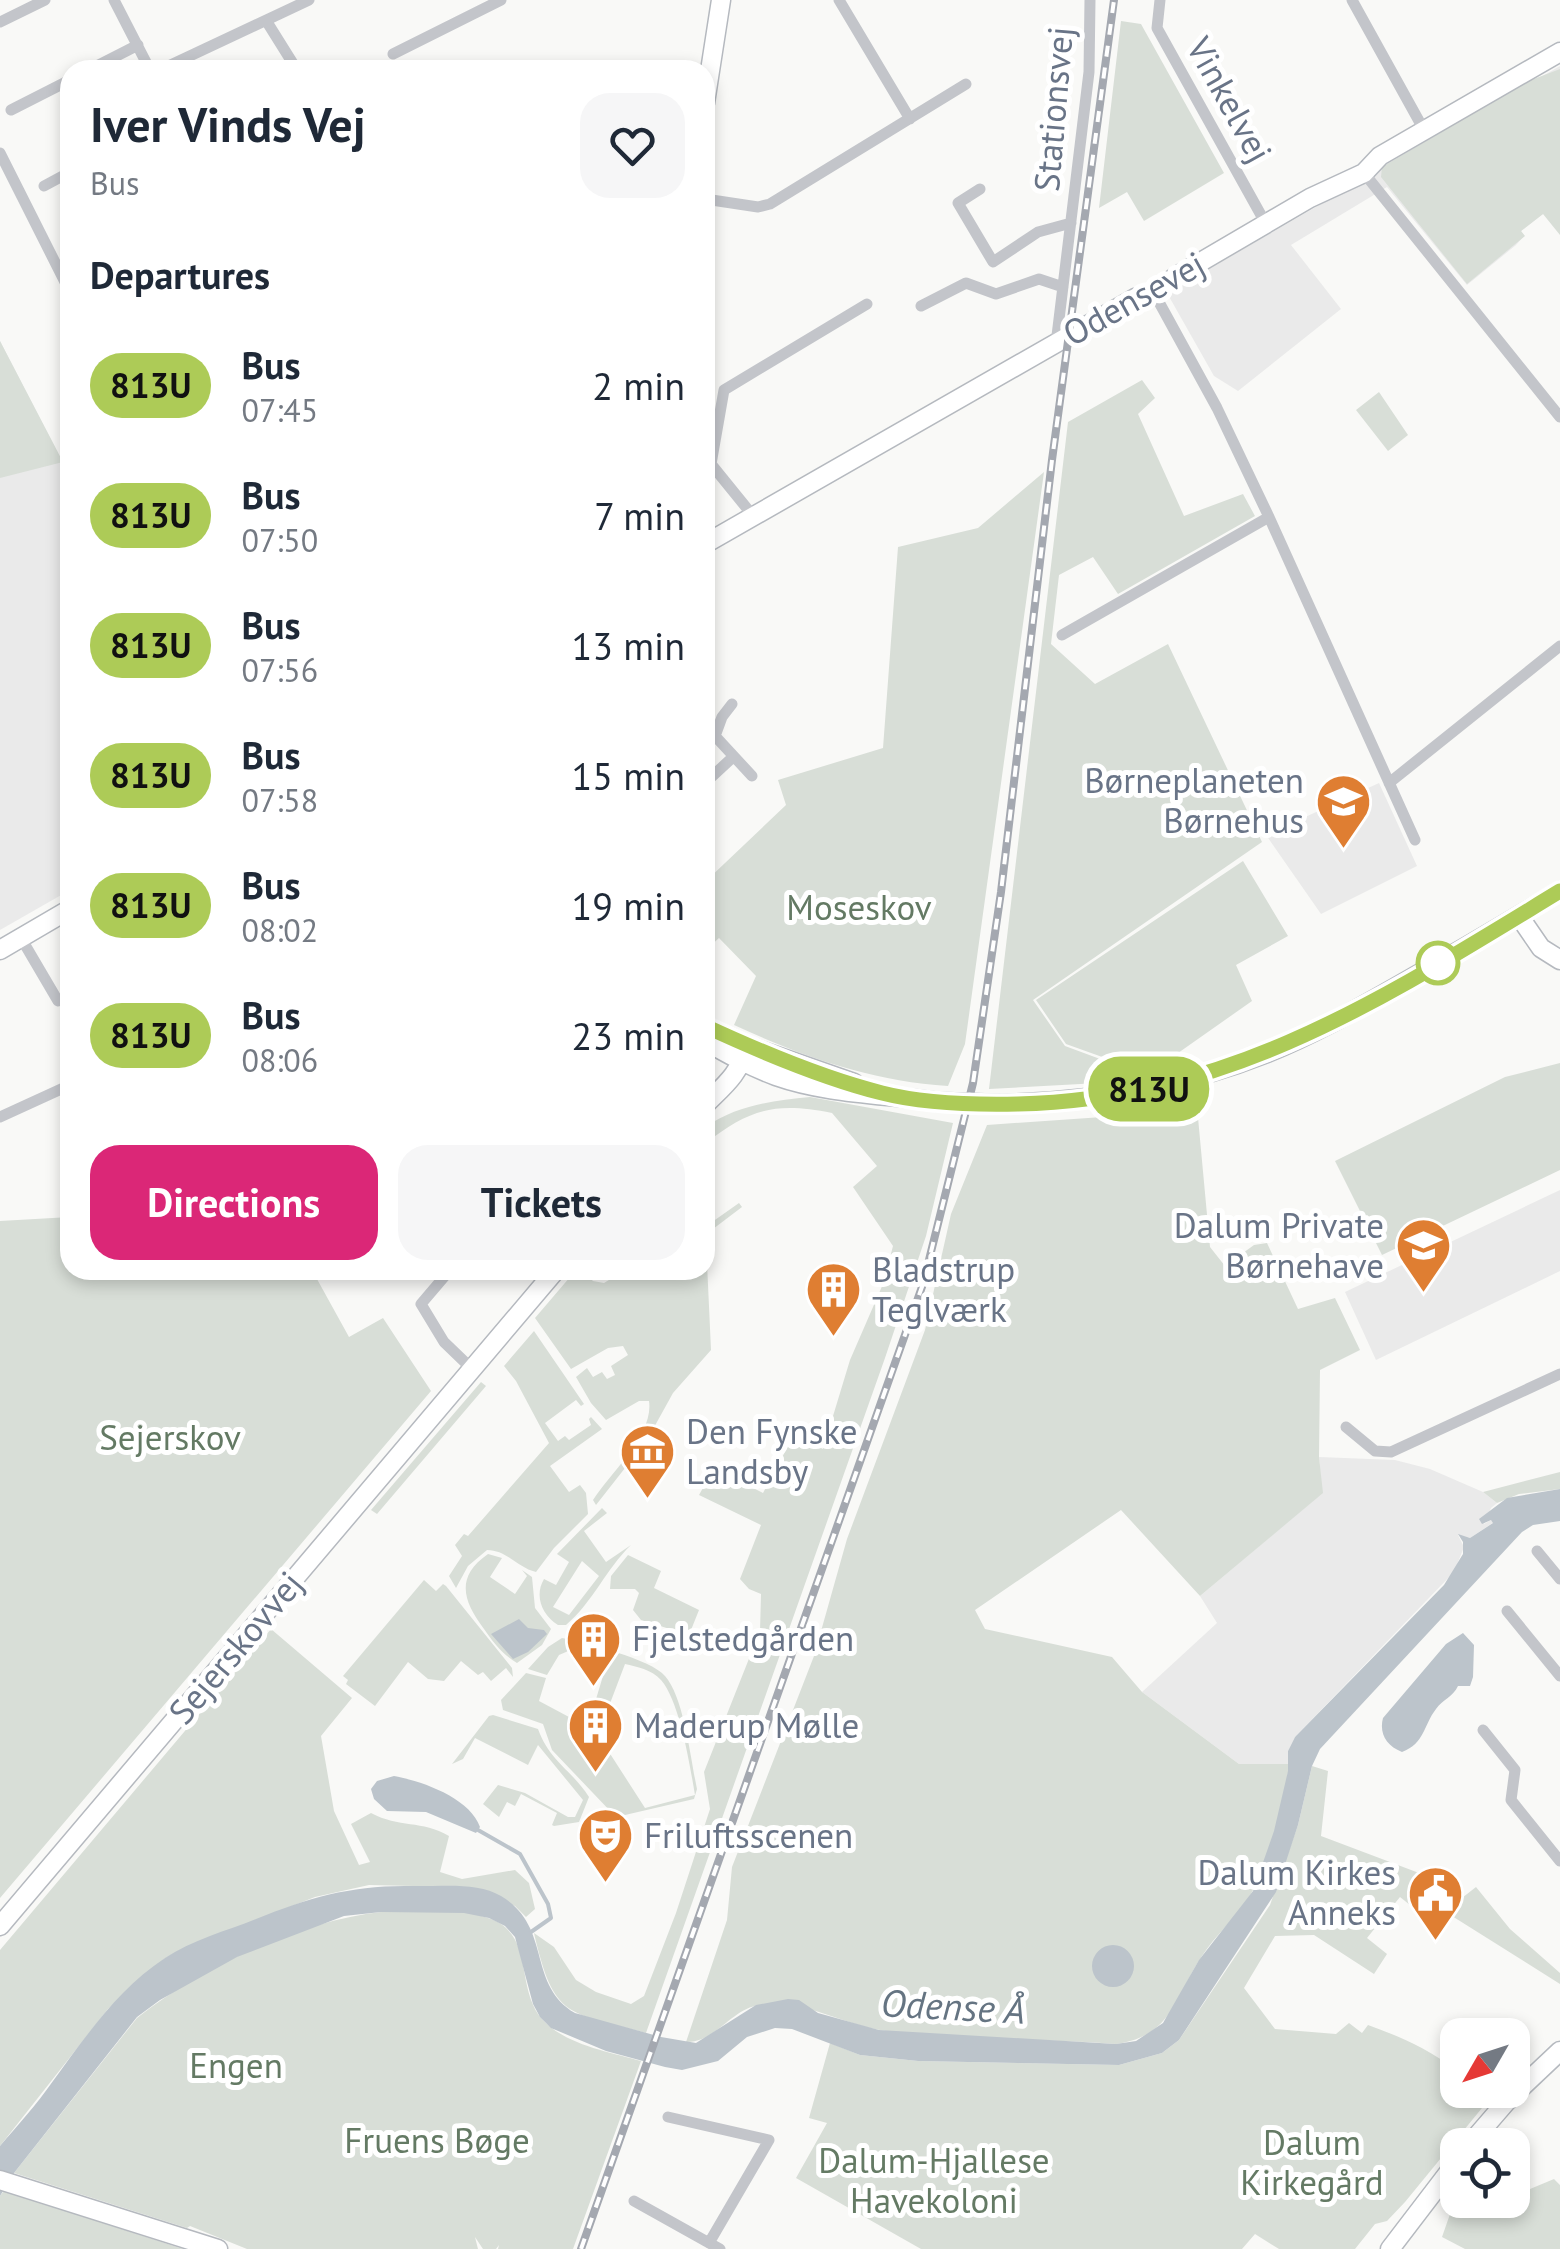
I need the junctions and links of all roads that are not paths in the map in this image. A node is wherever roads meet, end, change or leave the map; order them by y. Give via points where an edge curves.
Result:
1 (45, 0) edge
2 (114, 0) edge
3 (309, 0) edge
4 (501, 0) edge
5 (722, 0) edge
6 (839, 0) edge
7 (1090, 0) edge
8 (1160, 0) edge
9 (1352, 0) edge
10 (0, 22) edge
11 (266, 22) junction
12 (138, 45) junction
13 (1560, 52) edge
14 (393, 54) dead end
15 (109, 60) edge
16 (145, 60) edge
17 (182, 60) edge
18 (291, 60) edge
19 (712, 60) edge
20 (966, 84) dead end
21 (60, 85) edge
22 (11, 110) dead end
23 (910, 119) junction
24 (1424, 130) junction
25 (0, 152) edge
26 (1364, 173) junction
27 (60, 177) edge
28 (44, 186) dead end
29 (980, 189) dead end
30 (715, 201) edge
31 (1072, 223) junction
32 (1266, 224) junction
33 (60, 272) edge
34 (1063, 287) junction
35 (1154, 293) junction
36 (867, 304) dead end
37 (921, 306) dead end
38 (852, 313) junction
39 (861, 327) dead end
40 (1056, 344) junction
41 (1560, 418) edge
42 (715, 441) edge
43 (715, 469) edge
44 (1269, 517) junction
45 (754, 518) junction
46 (715, 539) edge
47 (1062, 635) dead end
48 (1560, 646) edge
49 (732, 704) dead end
50 (733, 757) junction
51 (715, 774) edge
52 (752, 776) dead end
53 (1389, 782) junction
54 (1414, 840) dead end
55 (1560, 892) edge
56 (60, 916) edge
57 (1519, 916) junction
58 (21, 938) junction
59 (0, 950) edge
60 (1560, 960) edge
61 (58, 1002) dead end
62 (715, 1034) edge
63 (715, 1046) edge
64 (738, 1054) junction
65 (715, 1078) edge
66 (60, 1090) edge
67 (715, 1090) edge
68 (0, 1117) edge
69 (441, 1280) edge
70 (548, 1280) edge
71 (472, 1369) junction
72 (1560, 1374) edge
73 (1346, 1427) dead end
74 (1537, 1551) dead end
75 (1560, 1579) edge
76 (1508, 1611) dead end
77 (1560, 1676) edge
78 (1483, 1730) dead end
79 (1560, 1861) edge
80 (0, 1926) edge
81 (1560, 2051) edge
82 (668, 2117) dead end
83 (1484, 2128) edge
84 (5, 2181) edge
85 (1440, 2184) edge
86 (634, 2201) dead end
87 (715, 2246) edge
88 (218, 2249) edge
89 (1390, 2249) edge

1 - 10 street
2 - 12 street
3 - 11 street
4 - 14 street
5 - 19 street
6 - 23 street
7 - 31 street, Stationsvej
8 - 32 street, Vinkelvej via 1157,28
9 - 24 street
11 - 17 street
11 - 18 street
12 - 15 street
12 - 16 street
13 - 24 street, Odensevej
20 - 23 street
21 - 22 street
23 - 30 street via 770,204
24 - 26 street, Odensevej
25 - 33 street
26 - 32 street, Odensevej
26 - 41 street
27 - 28 street
29 - 31 street, Stationsvej via 958,203 992,262 1038,232
31 - 34 street, Stationsvej
32 - 35 street, Odensevej
34 - 37 street via 1039,279 996,294 966,282
34 - 40 street, Stationsvej
35 - 40 street, Odensevej
35 - 44 street
36 - 38 street
38 - 39 street
38 - 42 street via 724,390
40 - 45 street, Odensevej
43 - 45 street
44 - 47 street
44 - 53 street
45 - 46 street, Odensevej
48 - 53 street
49 - 50 street via 715,736
50 - 51 street
50 - 52 street
53 - 54 street
55 - 57 street
56 - 58 street
57 - 60 street via 1541,948
57 - 64 street, bridge via 1294,1042 1168,1085 1102,1097 939,1102 822,1080
58 - 59 street
58 - 61 street
62 - 64 street
63 - 64 street
64 - 65 street
64 - 67 street
66 - 68 street
69 - 71 street via 421,1304 444,1342
70 - 71 street, Sejerskovvej
71 - 80 street, Sejerskovvej
72 - 73 street via 1391,1452 1375,1450
74 - 75 street
76 - 77 street
78 - 79 street via 1515,1770 1511,1800
81 - 83 street
82 - 87 street via 768,2140
84 - 88 street
85 - 89 street
86 - 87 street

